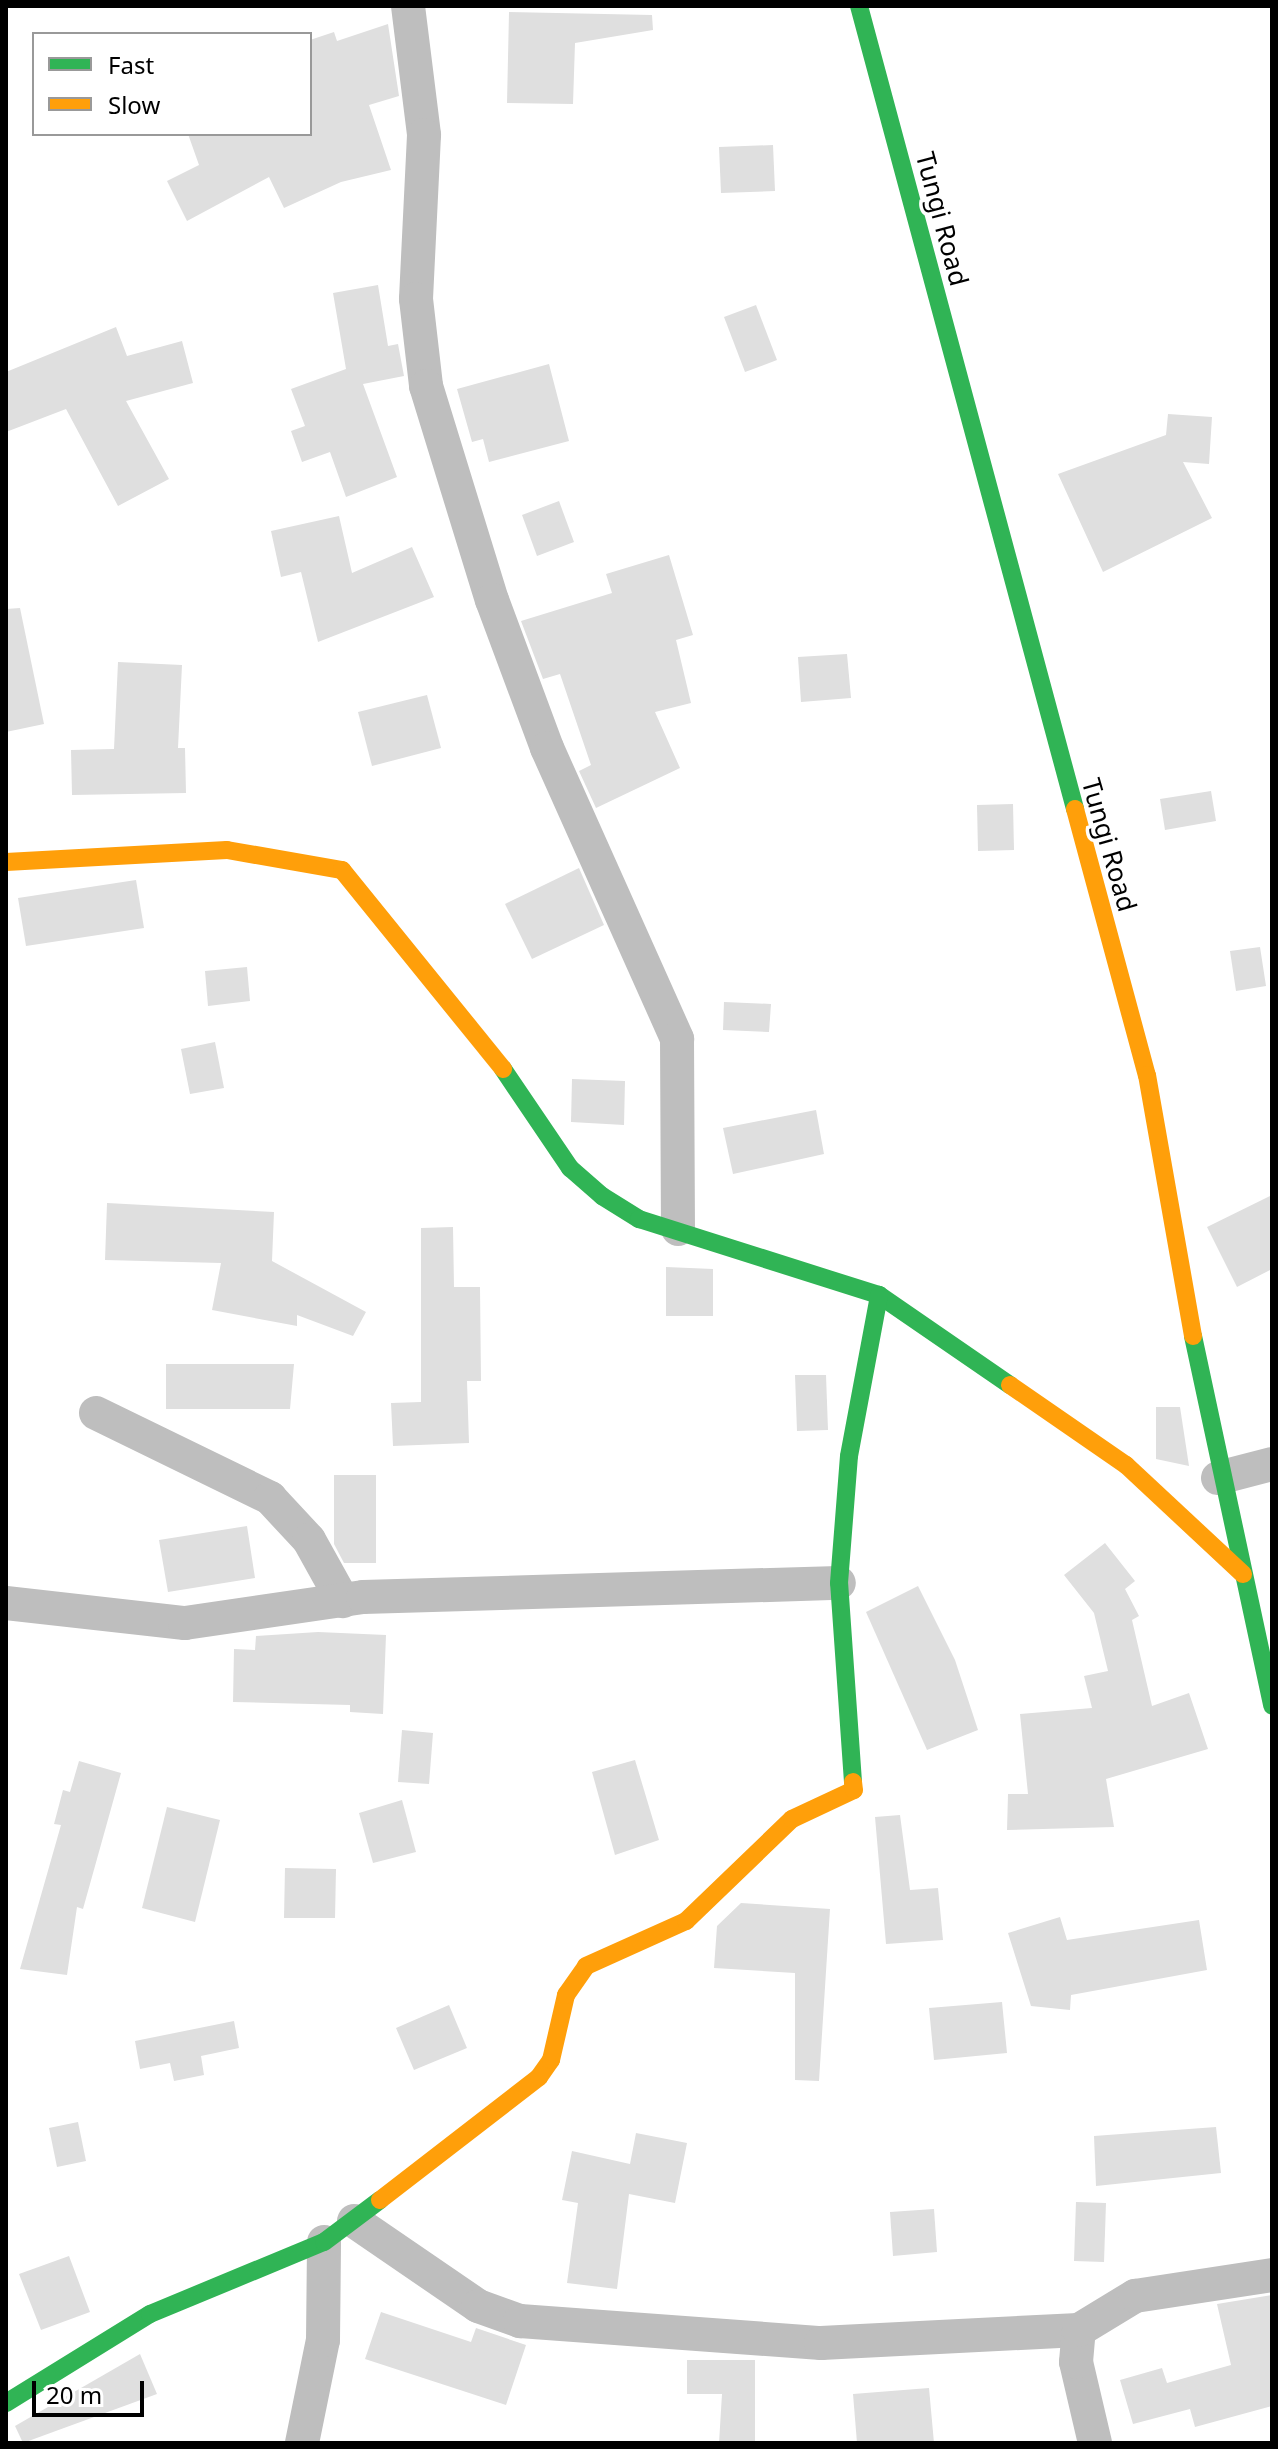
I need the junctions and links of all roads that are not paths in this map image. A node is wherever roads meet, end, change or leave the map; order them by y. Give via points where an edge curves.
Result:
1 (408, 6) edge
2 (859, 6) edge
3 (6, 862) edge
4 (678, 1229) junction
5 (879, 1295) junction
6 (96, 1413) dead end
7 (1272, 1464) edge
8 (1218, 1478) junction
9 (1244, 1574) junction
10 (839, 1583) junction
11 (343, 1601) junction
12 (6, 1603) edge
13 (1272, 1706) edge
14 (354, 2221) junction
15 (324, 2242) junction
16 (1272, 2275) edge
17 (1079, 2330) junction
18 (6, 2403) edge
19 (302, 2443) edge
20 (1095, 2443) edge

1 - 4 street via 424,135 416,299 426,386 492,600 547,748 677,1039
2 - 8 street, Tungi Road via 1147,1075
3 - 4 street via 227,850 342,870 477,1031 570,1168 639,1219
4 - 5 street
5 - 9 street via 1126,1465
5 - 10 street via 849,1456
6 - 11 street via 270,1498 309,1540
7 - 8 street
8 - 9 street, Tungi Road
9 - 13 street, Tungi Road
10 - 11 street
10 - 14 street via 854,1790 792,1819 686,1921 586,1966 566,1995 551,2060 539,2077
11 - 12 street via 185,1623
14 - 15 street
14 - 17 street via 478,2306 520,2321 821,2343
15 - 18 street via 150,2314
15 - 19 street via 323,2340
16 - 17 street via 1135,2296
17 - 20 street via 1076,2362

